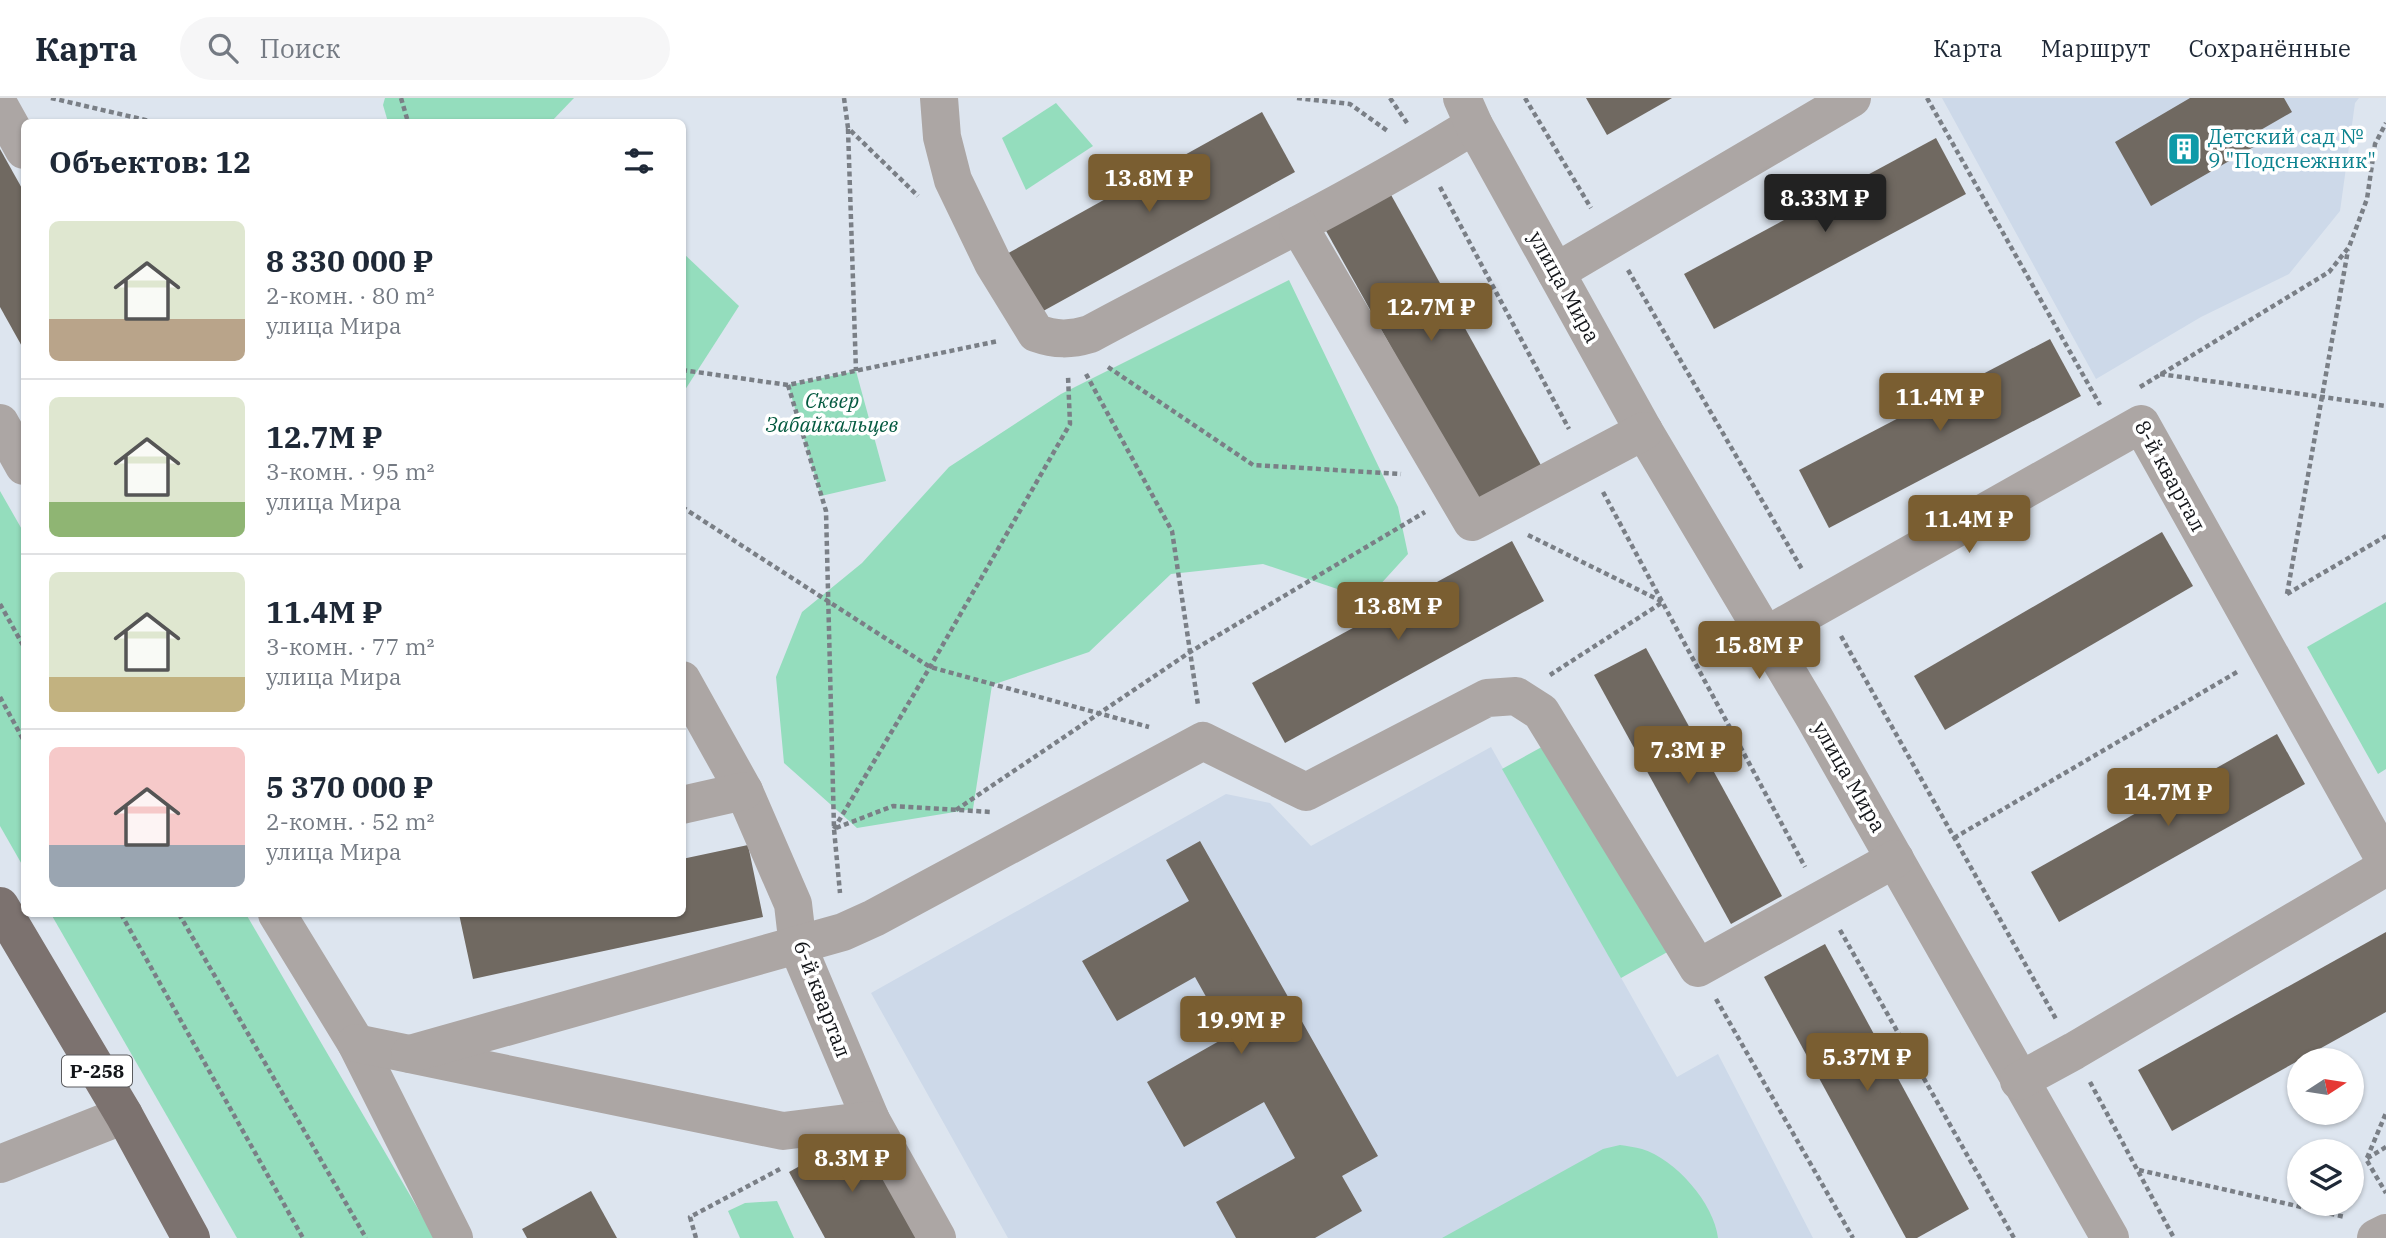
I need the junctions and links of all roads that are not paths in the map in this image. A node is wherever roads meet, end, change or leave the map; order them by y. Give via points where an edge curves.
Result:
1 (939, 98) edge
2 (1852, 98) edge
3 (0, 107) edge
4 (1468, 112) edge
5 (21, 145) edge
6 (1298, 225) junction
7 (1556, 272) junction
8 (0, 424) edge
9 (1644, 431) junction
10 (21, 461) edge
11 (1767, 635) junction
12 (686, 687) edge
13 (744, 791) junction
14 (686, 804) edge
15 (1895, 859) junction
16 (2386, 865) edge
17 (0, 906) edge
18 (278, 917) edge
19 (798, 947) junction
20 (356, 1043) junction
21 (410, 1054) junction
22 (2020, 1081) junction
23 (124, 1115) junction
24 (871, 1120) junction
25 (0, 1164) edge
26 (2362, 1227) edge
27 (2386, 1233) edge
28 (191, 1238) edge
29 (454, 1238) edge
30 (937, 1238) edge
31 (2110, 1238) edge

1 - 6 street via 942,137 953,180 993,263 1051,336 1090,334
2 - 7 street
3 - 5 street
4 - 6 street via 1423,157
4 - 7 street, улица Мира
6 - 9 street via 1463,495 1586,460
7 - 9 street, улица Мира
8 - 10 street
9 - 11 street, улица Мира
11 - 15 street, улица Мира
11 - 16 street, 8-й квартал via 2130,431 2249,616
12 - 13 street, 6-й квартал
13 - 14 street
13 - 19 street, 6-й квартал via 793,904
15 - 19 street via 1698,968 1541,712 1517,696 1487,698 1306,792 1203,741 874,918
15 - 22 street, улица Мира
16 - 22 street
17 - 23 main road, Р-258
18 - 20 street
19 - 21 street
19 - 24 street, 6-й квартал
20 - 21 street
20 - 29 street
21 - 24 street via 783,1131
22 - 31 street, улица Мира
23 - 25 street
23 - 28 main road, Р-258
24 - 30 street, 6-й квартал
26 - 27 street

